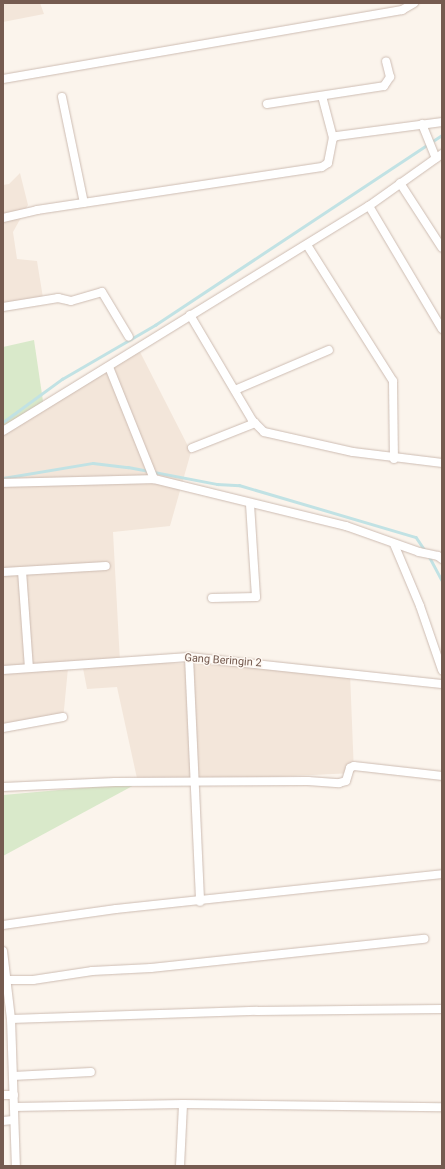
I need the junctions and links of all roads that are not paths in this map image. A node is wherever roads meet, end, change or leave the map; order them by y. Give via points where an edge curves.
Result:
1 (414, 3) edge
2 (386, 61) dead end
3 (3, 79) edge
4 (322, 96) junction
5 (62, 97) dead end
6 (267, 104) dead end
7 (442, 122) edge
8 (422, 124) junction
9 (333, 138) junction
10 (439, 156) edge
11 (400, 183) junction
12 (84, 203) junction
13 (369, 206) junction
14 (3, 218) edge
15 (307, 244) junction
16 (442, 248) edge
17 (3, 307) edge
18 (190, 315) junction
19 (442, 329) edge
20 (129, 337) dead end
21 (329, 350) dead end
22 (109, 367) junction
23 (235, 390) junction
24 (255, 424) junction
25 (3, 431) edge
26 (192, 448) dead end
27 (394, 458) junction
28 (442, 463) edge
29 (154, 477) junction
30 (3, 483) edge
31 (250, 502) junction
32 (394, 544) junction
33 (440, 558) edge
34 (106, 566) dead end
35 (22, 571) junction
36 (3, 572) edge
37 (212, 598) dead end
38 (189, 657) junction
39 (29, 668) junction
40 (3, 670) edge
41 (442, 670) edge
42 (442, 684) edge
43 (64, 717) dead end
44 (3, 728) edge
45 (442, 776) edge
46 (194, 782) junction
47 (3, 787) edge
48 (442, 874) edge
49 (200, 902) junction
50 (4, 923) edge
51 (424, 939) dead end
52 (3, 951) edge
53 (6, 980) junction
54 (442, 1009) edge
55 (11, 1019) junction
56 (7, 1044) edge
57 (91, 1072) dead end
58 (13, 1076) junction
59 (3, 1095) edge
60 (14, 1095) junction
61 (184, 1104) junction
62 (14, 1107) junction
63 (442, 1107) edge
64 (13, 1120) junction
65 (3, 1121) edge
66 (16, 1166) edge
67 (180, 1166) edge

1 - 3 street via 402,10
2 - 4 street via 390,78 386,85
4 - 6 street
4 - 9 street
5 - 12 street
7 - 8 street
8 - 9 street via 343,134
8 - 10 street via 429,142
9 - 12 street via 328,163 322,167
10 - 11 street
11 - 13 street
11 - 16 street
12 - 14 street
13 - 15 street
13 - 19 street
15 - 18 street
15 - 27 street via 393,381
17 - 20 street via 58,298 71,301 102,292
18 - 22 street
18 - 23 street
21 - 23 street
22 - 25 street
22 - 29 street via 146,463
23 - 24 street
24 - 26 street
24 - 27 street via 264,432 353,452
27 - 28 street
29 - 30 street
29 - 31 street
31 - 32 street via 346,526
31 - 37 street via 256,597
32 - 33 street
32 - 41 street via 420,606
34 - 35 street
35 - 36 street
35 - 39 street
38 - 39 street, Gang Beringin 2
38 - 42 street, Gang Beringin 2
38 - 46 street
39 - 40 street, Gang Beringin 2
43 - 44 street
45 - 46 street via 354,766 350,768 346,781 339,783
46 - 47 street via 115,782
46 - 49 street
48 - 49 street
49 - 50 street
51 - 53 street via 151,968 92,971 33,980
52 - 53 street
53 - 55 street
54 - 55 street via 257,1011
55 - 56 street
56 - 58 street
57 - 58 street
58 - 60 street
59 - 60 street
60 - 62 street
61 - 62 street
61 - 63 street
61 - 67 street
62 - 64 street
64 - 65 street
64 - 66 street

